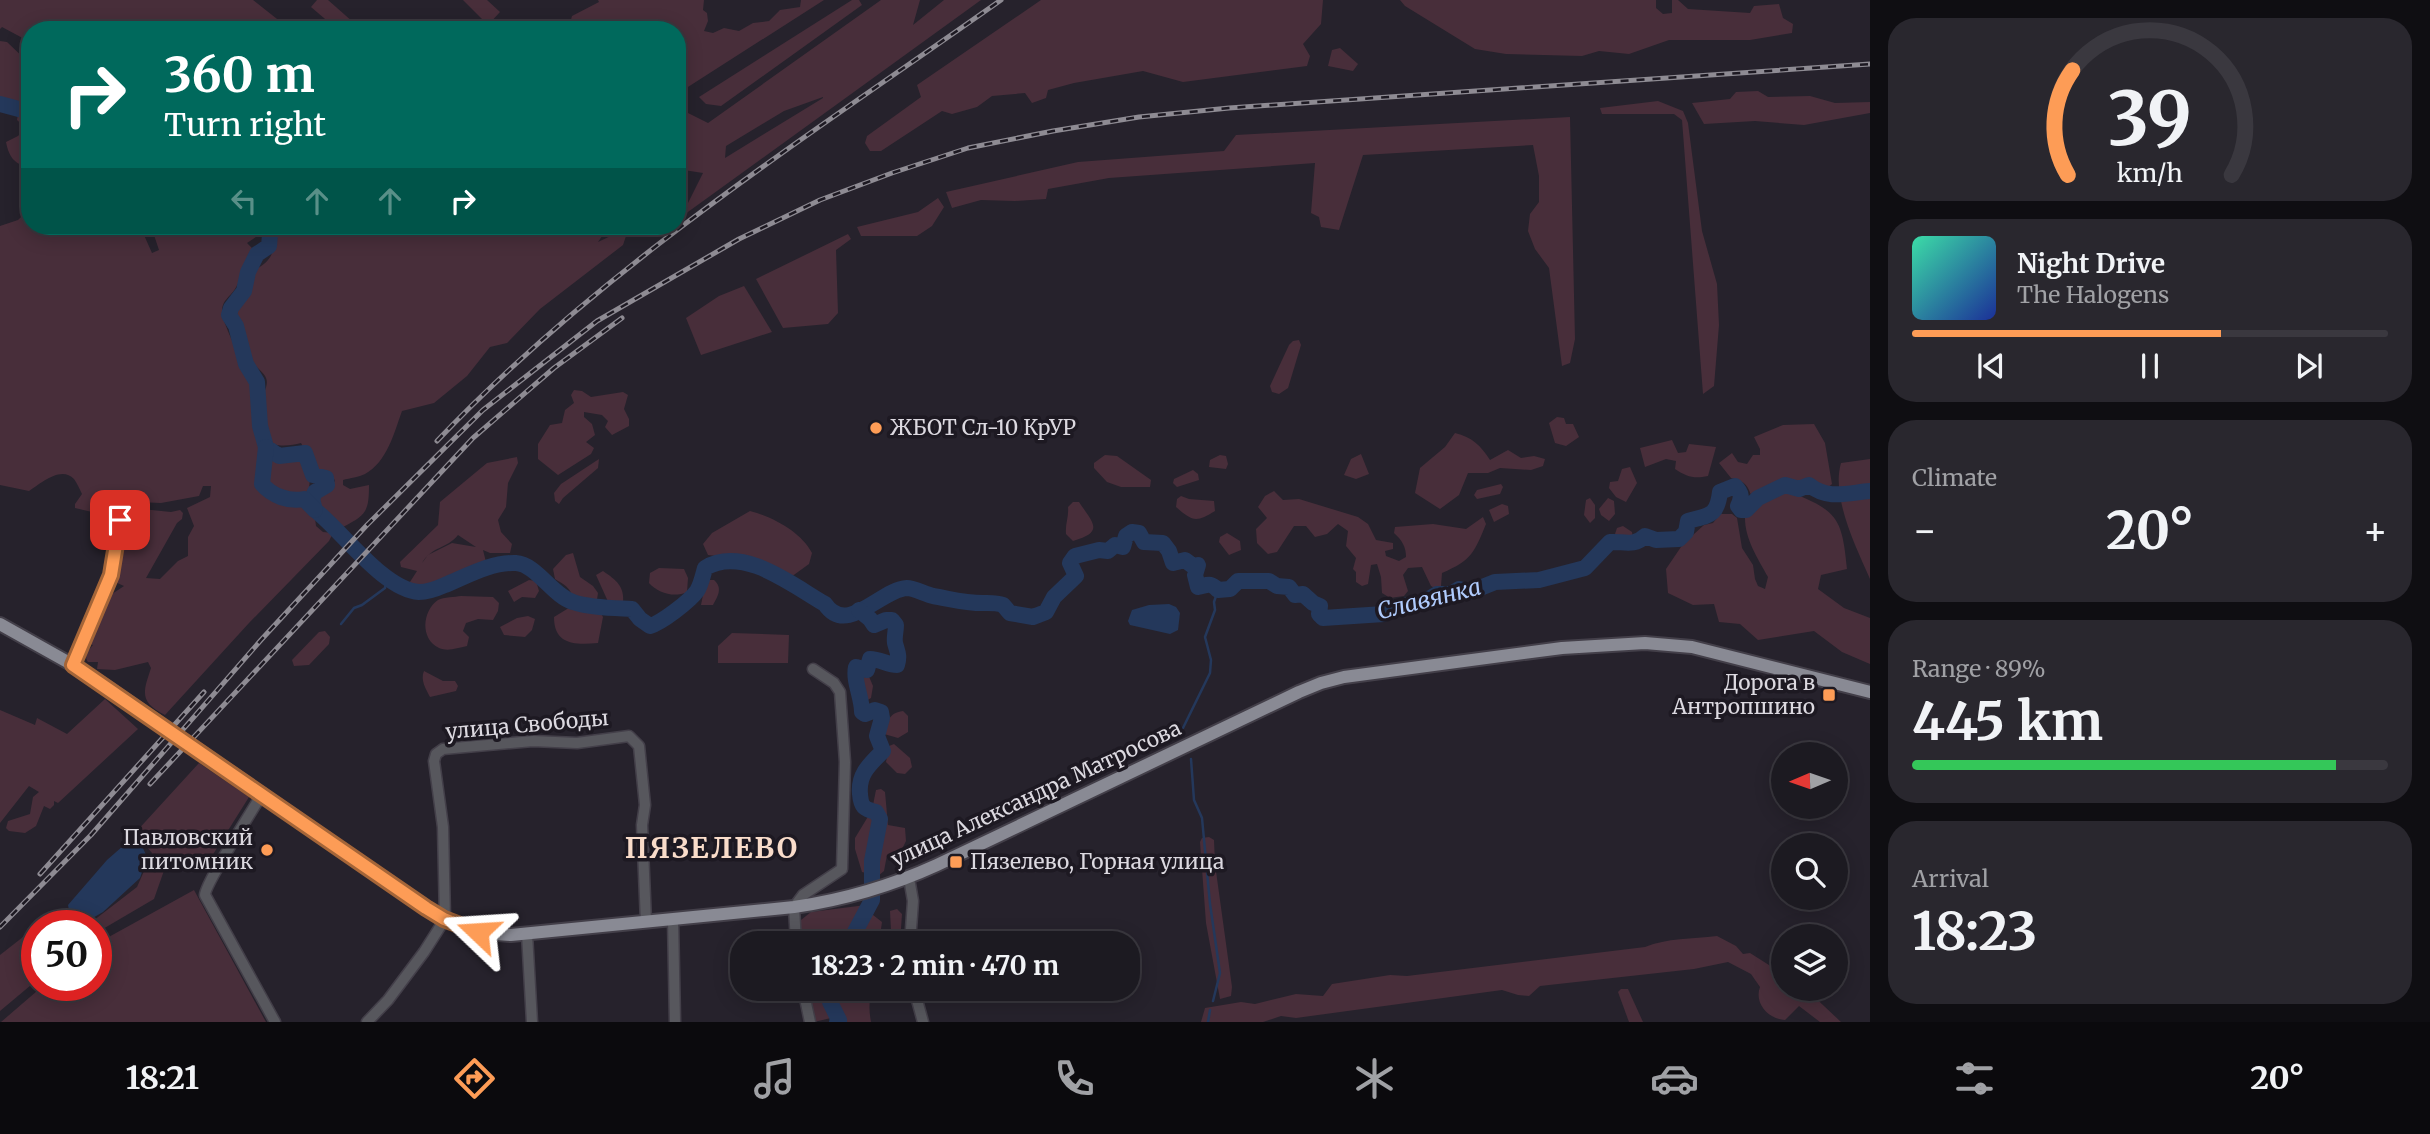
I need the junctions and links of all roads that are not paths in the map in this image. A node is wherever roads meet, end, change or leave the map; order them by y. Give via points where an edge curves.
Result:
1 (120, 520) dead end
2 (0, 624) edge
3 (73, 665) junction
4 (813, 669) dead end
5 (1870, 692) edge
6 (262, 794) junction
7 (909, 878) junction
8 (794, 907) junction
9 (444, 919) junction
10 (673, 919) junction
11 (646, 922) junction
12 (795, 931) edge
13 (911, 931) edge
14 (527, 934) junction
15 (806, 1001) edge
16 (917, 1001) edge
17 (275, 1022) edge
18 (367, 1022) edge
19 (532, 1022) edge
20 (675, 1022) edge
21 (810, 1022) edge
22 (923, 1022) edge

1 - 3 street via 111,575
2 - 3 main road, улица Александра Матросова
3 - 6 main road, улица Александра Матросова
4 - 8 street via 840,692 845,762 842,869 803,895
5 - 7 main road, улица Александра Матросова via 1692,647 1645,643 1562,648 1344,677 1253,713
6 - 9 main road, улица Александра Матросова
6 - 17 street via 205,887 205,895
7 - 8 main road, улица Александра Матросова
7 - 13 street
8 - 10 main road, улица Александра Матросова
8 - 12 street
9 - 11 street, улица Свободы via 436,754 443,749 629,736 639,746 645,805
9 - 14 main road, улица Александра Матросова via 478,932
9 - 18 street via 396,991
10 - 11 main road, улица Александра Матросова
10 - 20 street
11 - 14 main road, улица Александра Матросова
14 - 19 street
15 - 21 street
16 - 22 street

